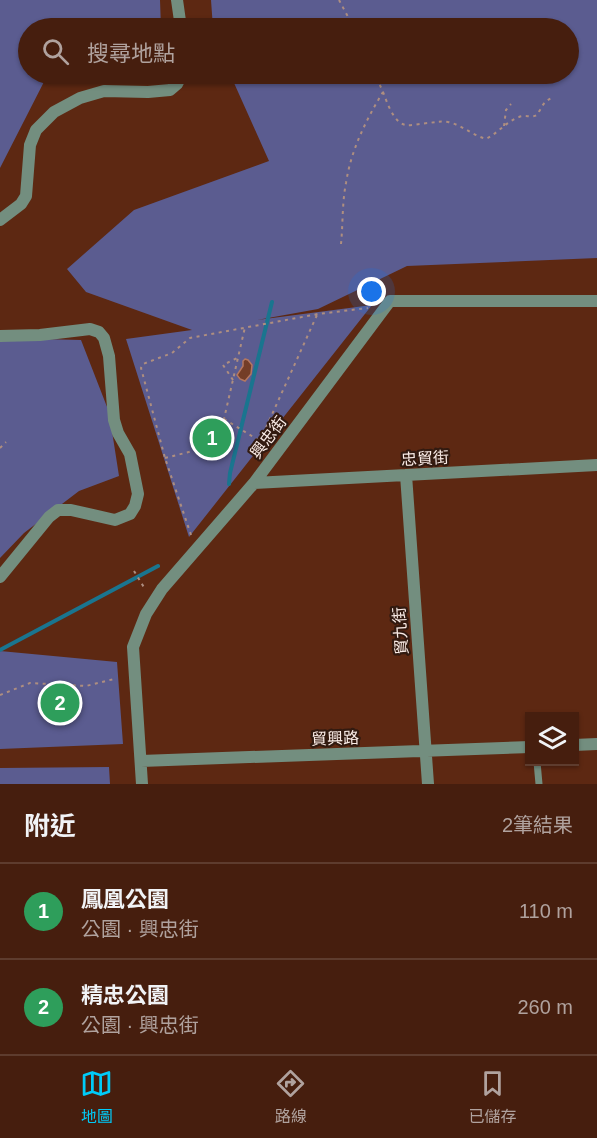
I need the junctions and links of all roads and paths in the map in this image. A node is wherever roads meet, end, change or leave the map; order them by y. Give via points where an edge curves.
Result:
1 (177, 0) edge
2 (339, 0) edge
3 (180, 18) edge
4 (349, 18) edge
5 (177, 84) edge
6 (379, 84) edge
7 (383, 92) junction
8 (554, 97) dead end
9 (511, 104) dead end
10 (504, 126) junction
11 (0, 220) edge
12 (341, 244) dead end
13 (597, 301) edge
14 (372, 308) dead end
15 (318, 314) junction
16 (245, 327) junction
17 (0, 336) edge
18 (238, 357) junction
19 (233, 380) junction
20 (225, 419) junction
21 (260, 441) junction
22 (6, 442) dead end
23 (268, 446) dead end
24 (0, 448) edge
25 (165, 458) junction
26 (597, 465) edge
27 (406, 476) junction
28 (254, 483) junction
29 (197, 549) junction
30 (134, 571) dead end
31 (0, 577) edge
32 (145, 589) dead end
33 (114, 679) dead end
34 (0, 695) edge
35 (597, 744) edge
36 (579, 745) edge
37 (525, 747) edge
38 (425, 752) junction
39 (141, 761) junction
40 (537, 766) edge
41 (141, 784) edge
42 (428, 784) edge
43 (539, 784) edge

1 - 3 street
2 - 4 path
5 - 11 street via 170,90 104,91 54,112 36,130 30,145 26,196
6 - 7 path
7 - 10 path via 392,113 405,125 450,122 486,139
7 - 12 path via 357,140 349,168
8 - 10 path via 546,100 538,114 523,115
9 - 10 path
13 - 28 street, 興忠街 via 390,301
14 - 15 path
15 - 16 path
15 - 21 path
16 - 18 path
16 - 25 path via 190,338 172,352 143,364
17 - 31 street via 90,329 99,332 108,356 114,420 130,454 138,494 130,514 115,520 58,510
18 - 19 path
18 - 19 path via 223,365
19 - 20 path
20 - 21 path
20 - 25 path via 208,446
21 - 23 path
22 - 24 path
25 - 29 path
26 - 27 street, 忠貿街
27 - 28 street, 忠貿街
27 - 38 street, 貿九街
28 - 29 street, 興忠街
29 - 39 street, 興忠街 via 162,589 146,614 133,647
30 - 32 path
33 - 34 path via 86,686 30,683
35 - 36 street
37 - 38 street, 貿興路
38 - 39 street, 貿興路
38 - 42 street, 貿九街
39 - 41 street, 興忠街
40 - 43 lane

